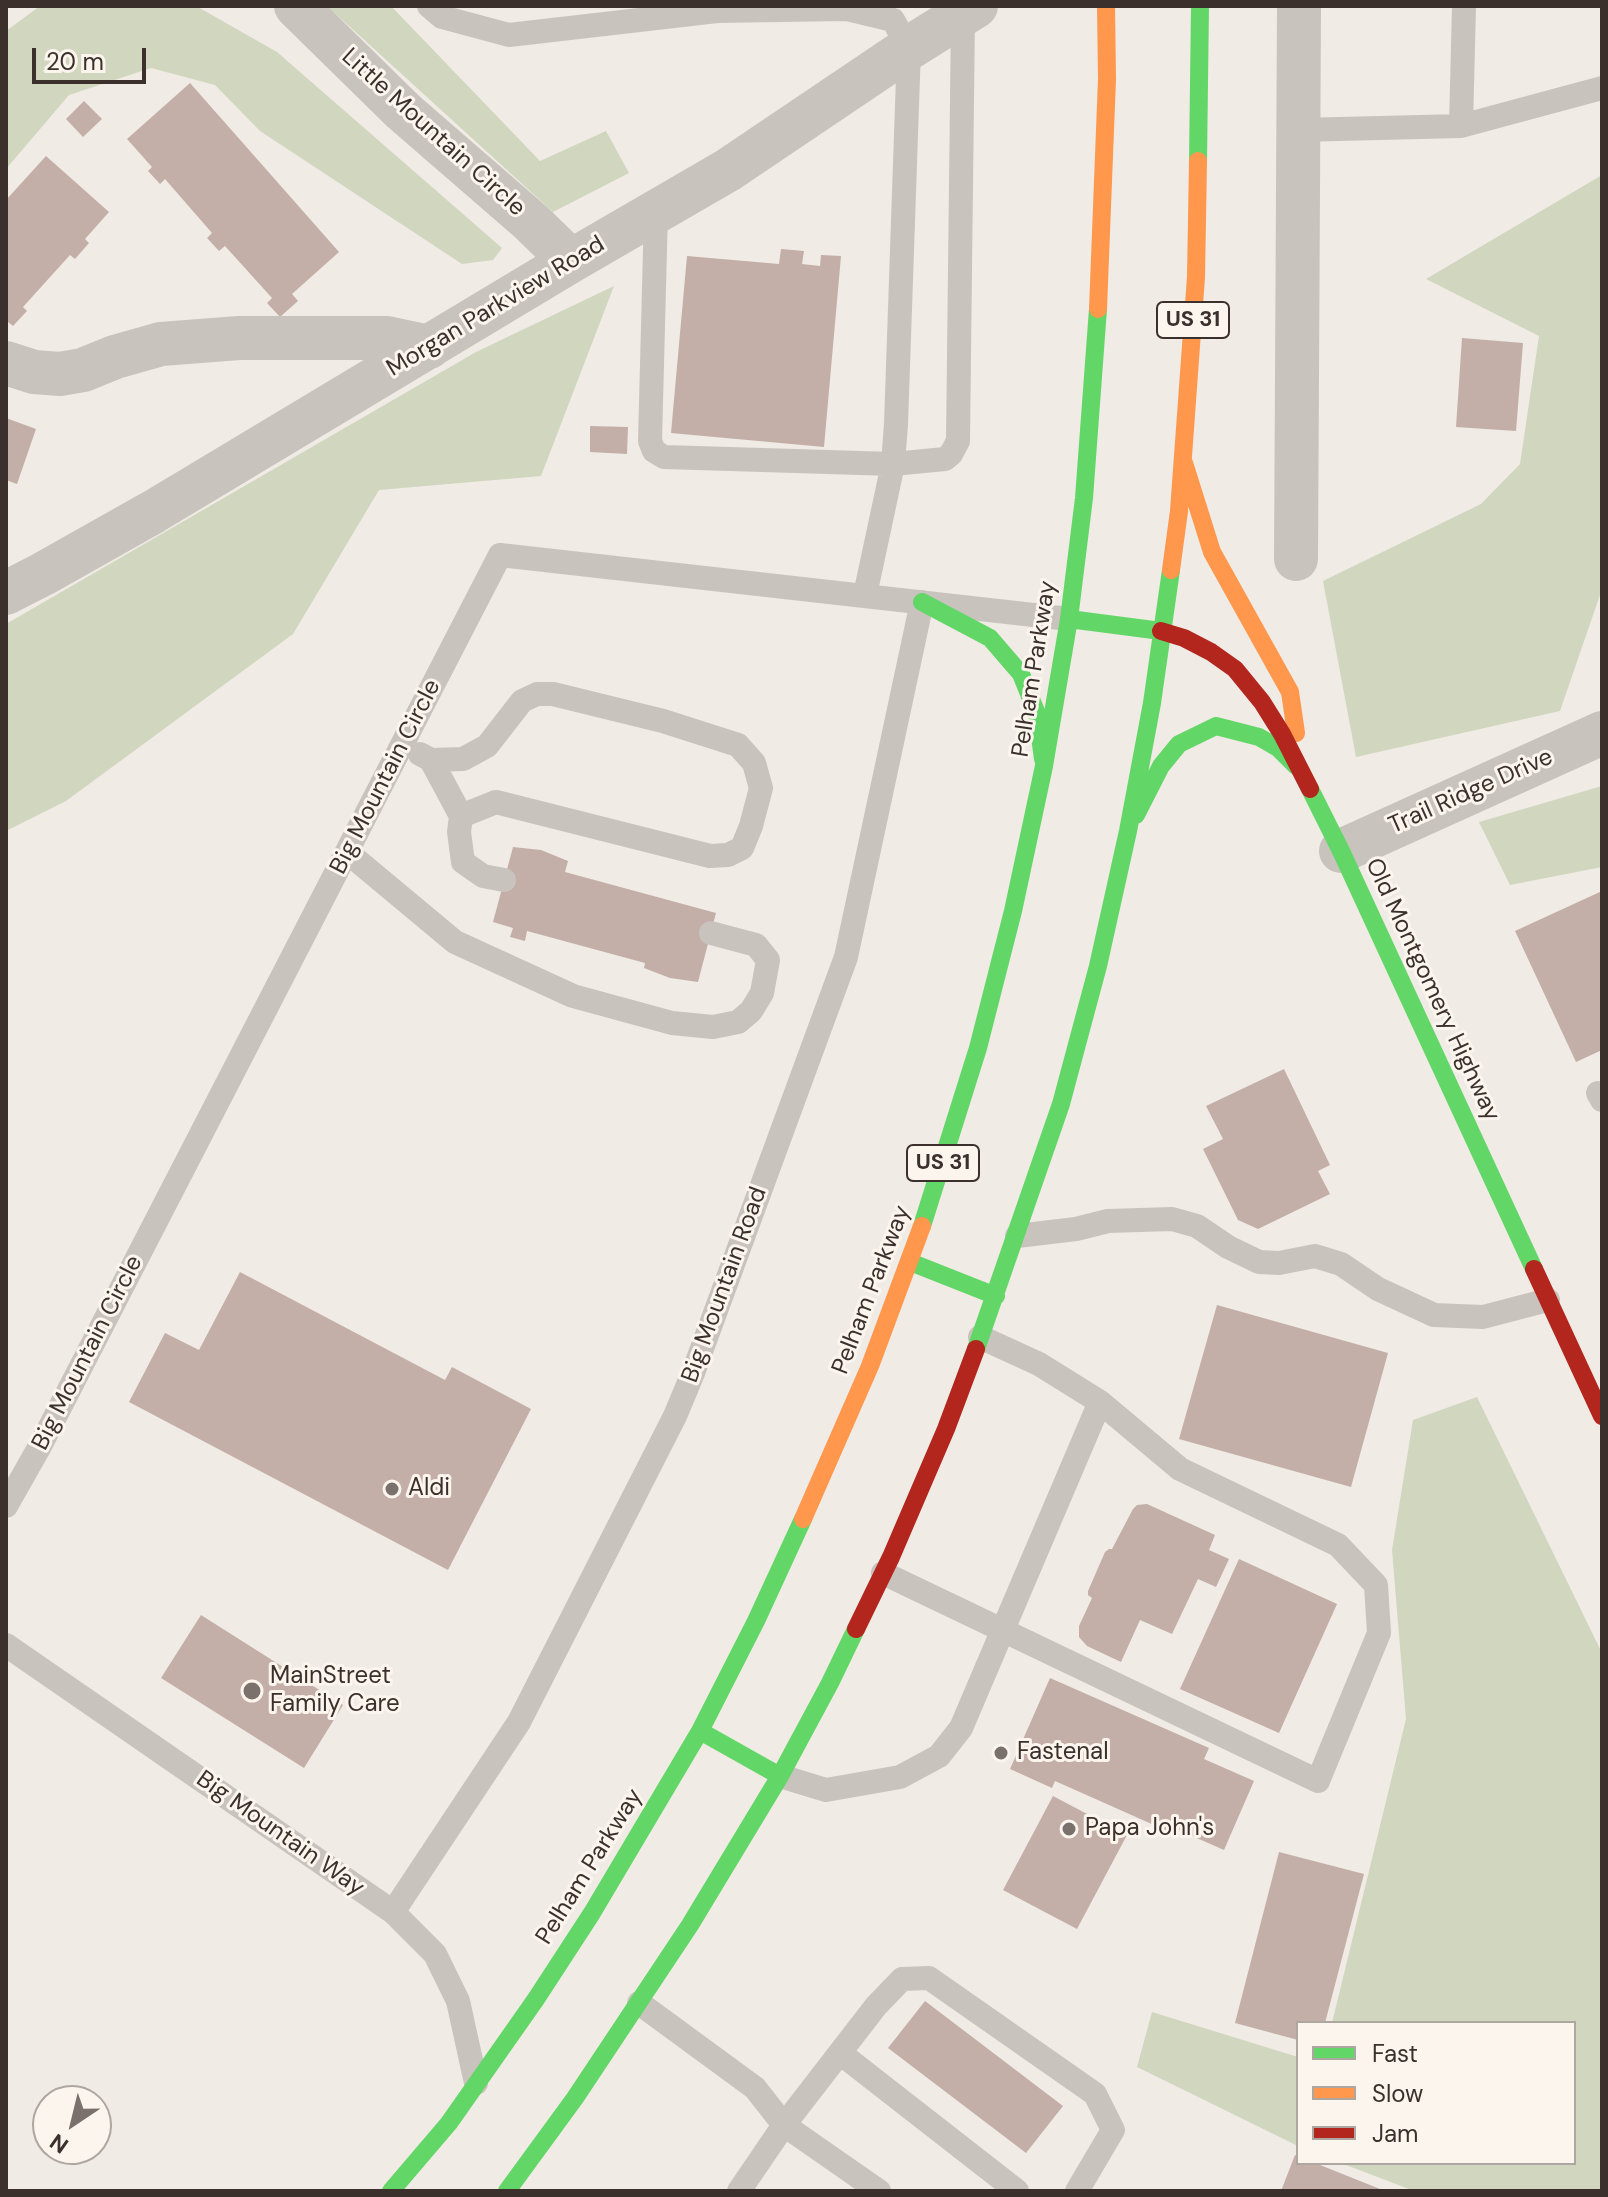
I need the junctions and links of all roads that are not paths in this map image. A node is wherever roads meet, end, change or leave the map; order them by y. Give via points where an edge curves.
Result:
1 (296, 6) edge
2 (429, 6) edge
3 (1106, 6) edge
4 (1200, 6) edge
5 (1299, 6) edge
6 (1464, 6) edge
7 (970, 10) edge
8 (909, 48) junction
9 (1602, 88) edge
10 (1461, 126) junction
11 (1298, 130) junction
12 (656, 211) junction
13 (571, 261) junction
14 (429, 347) junction
15 (6, 363) edge
16 (1184, 463) junction
17 (893, 464) junction
18 (1296, 559) dead end
19 (6, 593) edge
20 (865, 595) junction
21 (922, 602) junction
22 (1069, 619) junction
23 (1161, 631) junction
24 (1602, 733) edge
25 (402, 744) junction
26 (431, 760) junction
27 (1044, 766) junction
28 (1301, 771) junction
29 (461, 816) junction
30 (1128, 831) junction
31 (1341, 851) junction
32 (347, 852) junction
33 (504, 880) dead end
34 (711, 933) dead end
35 (1017, 1236) junction
36 (910, 1262) junction
37 (996, 1296) junction
38 (1548, 1300) junction
39 (980, 1337) junction
40 (1596, 1388) edge
41 (1100, 1402) junction
42 (1602, 1416) edge
43 (6, 1506) edge
44 (883, 1573) junction
45 (1003, 1629) junction
46 (6, 1645) edge
47 (700, 1731) junction
48 (780, 1776) junction
49 (393, 1912) junction
50 (639, 2003) junction
51 (840, 2053) junction
52 (476, 2083) junction
53 (784, 2125) junction
54 (391, 2191) edge
55 (507, 2191) edge
56 (739, 2191) edge
57 (879, 2191) edge
58 (1017, 2191) edge
59 (1077, 2191) edge

1 - 13 street, Little Mountain Circle via 403,111
2 - 8 lane via 442,17 509,35 717,11 847,9 893,20
3 - 22 main road, Pelham Parkway / US 31 via 1095,372
4 - 16 main road, US 31 via 1196,277
5 - 11 street
6 - 10 lane
7 - 8 street, Morgan Parkview Road
7 - 17 lane via 958,441 945,459
8 - 12 street, Morgan Parkview Road via 728,170
8 - 17 lane
9 - 10 lane
10 - 11 lane
11 - 18 street
12 - 13 street, Morgan Parkview Road
12 - 17 lane via 650,441 654,451 664,457
13 - 14 street, Morgan Parkview Road
14 - 15 street via 387,338 239,338 161,344 60,374
14 - 19 street, Morgan Parkview Road
16 - 23 main road, US 31
16 - 28 main road via 1212,552 1290,692
17 - 20 lane
20 - 21 lane, Big Mountain Circle
20 - 25 lane, Big Mountain Circle via 500,555
21 - 22 lane, Big Mountain Circle
21 - 27 main road via 990,638 1021,674 1037,714
21 - 49 lane, Big Mountain Road via 846,957 693,1373 519,1722
22 - 23 main road, Old Montgomery Highway
22 - 27 main road, Pelham Parkway / US 31
23 - 28 main road, Old Montgomery Highway via 1184,638 1235,669 1262,702
23 - 30 main road, US 31
24 - 31 street, Trail Ridge Drive
25 - 26 lane
25 - 32 lane, Big Mountain Circle
26 - 29 lane
26 - 29 lane via 463,759 487,746 522,701 553,694 738,745 754,763 761,788 742,848 728,855 710,856 496,802
27 - 36 main road, Pelham Parkway / US 31 via 978,1048
28 - 30 main road via 1259,737 1216,726 1179,744 1161,766
28 - 31 main road, Old Montgomery Highway
29 - 33 lane via 463,862 483,876
30 - 35 main road, US 31 via 1061,1104
31 - 38 main road, Old Montgomery Highway
32 - 34 lane via 455,942 573,996 672,1023 713,1027 738,1022 762,993 768,960 756,945
32 - 43 lane, Big Mountain Circle
35 - 37 main road, US 31
35 - 38 lane via 1108,1221 1172,1219 1197,1226 1259,1262 1315,1256 1341,1264 1378,1289 1434,1315 1483,1317
36 - 37 main road
36 - 47 main road, Pelham Parkway / US 31 via 809,1507
37 - 39 main road, US 31
38 - 40 main road, Old Montgomery Highway
39 - 41 lane via 1039,1364
39 - 44 main road, US 31
40 - 42 main road, Old Montgomery Highway
41 - 45 lane
41 - 45 lane via 1180,1469 1338,1545 1376,1585 1379,1633 1318,1781
44 - 45 lane
44 - 48 main road, US 31
45 - 48 lane via 961,1728 939,1756 900,1777 826,1790
46 - 49 lane, Big Mountain Way
47 - 48 main road
47 - 52 main road, Pelham Parkway / US 31 via 592,1913
48 - 50 main road, US 31
49 - 52 lane, Big Mountain Way via 435,1954 458,2001
50 - 53 lane via 755,2088
50 - 55 main road, US 31
51 - 53 lane
51 - 58 lane
51 - 59 lane via 902,1979 929,1978 1095,2094 1113,2130
52 - 54 main road, Pelham Parkway / US 31
53 - 56 lane
53 - 57 lane

